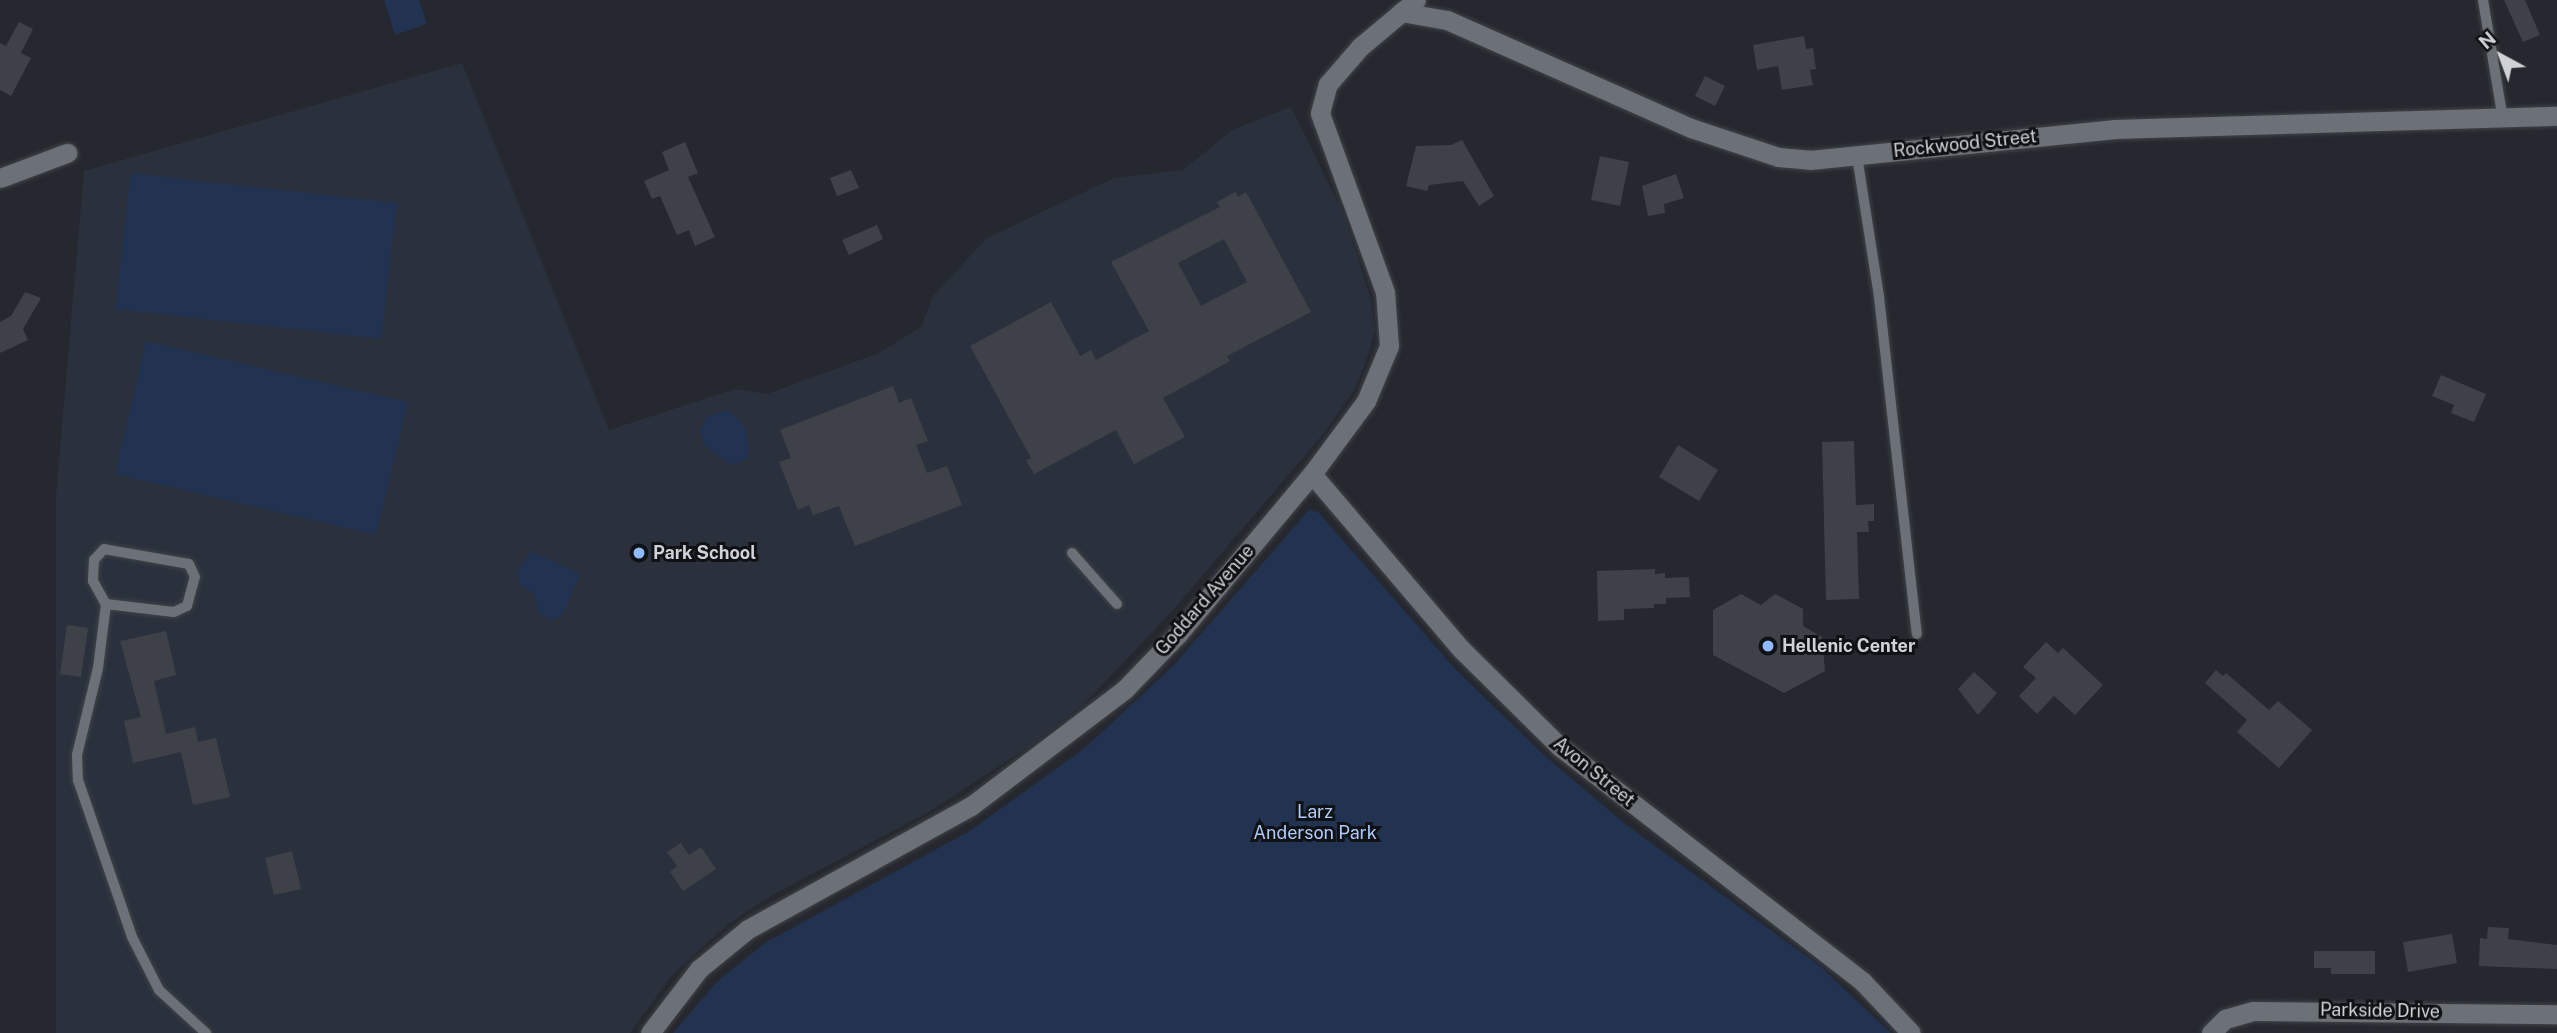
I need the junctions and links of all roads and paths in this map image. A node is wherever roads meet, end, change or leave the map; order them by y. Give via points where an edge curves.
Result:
1 (2483, 0) edge
2 (1408, 6) edge
3 (2557, 115) edge
4 (2504, 119) junction
5 (67, 153) dead end
6 (1857, 156) junction
7 (0, 178) edge
8 (1312, 474) junction
9 (1072, 553) dead end
10 (106, 604) junction
11 (1117, 604) dead end
12 (1917, 634) dead end
13 (2557, 1014) edge
14 (206, 1033) edge
15 (650, 1033) edge
16 (1911, 1033) edge
17 (2211, 1033) edge

1 - 4 lane
2 - 6 street, Rockwood Street via 1690,128 1778,157
2 - 8 street, Goddard Avenue via 1328,84 1320,113 1385,292 1389,346 1366,401
3 - 4 street, Rockwood Street
4 - 6 street, Rockwood Street via 2115,129
5 - 7 street
6 - 12 lane via 1881,311
8 - 15 street, Goddard Avenue via 1178,634 1125,689 971,806 748,929 699,969
8 - 16 street, Avon Street via 1462,650 1559,746 1863,981
9 - 11 lane
10 - 10 lane via 93,581 94,561 104,549 189,564 195,577 187,606 174,612
10 - 14 lane via 98,668 77,755 78,780 132,936 148,969 159,990
13 - 17 street, Parkside Drive via 2253,1011 2225,1019

